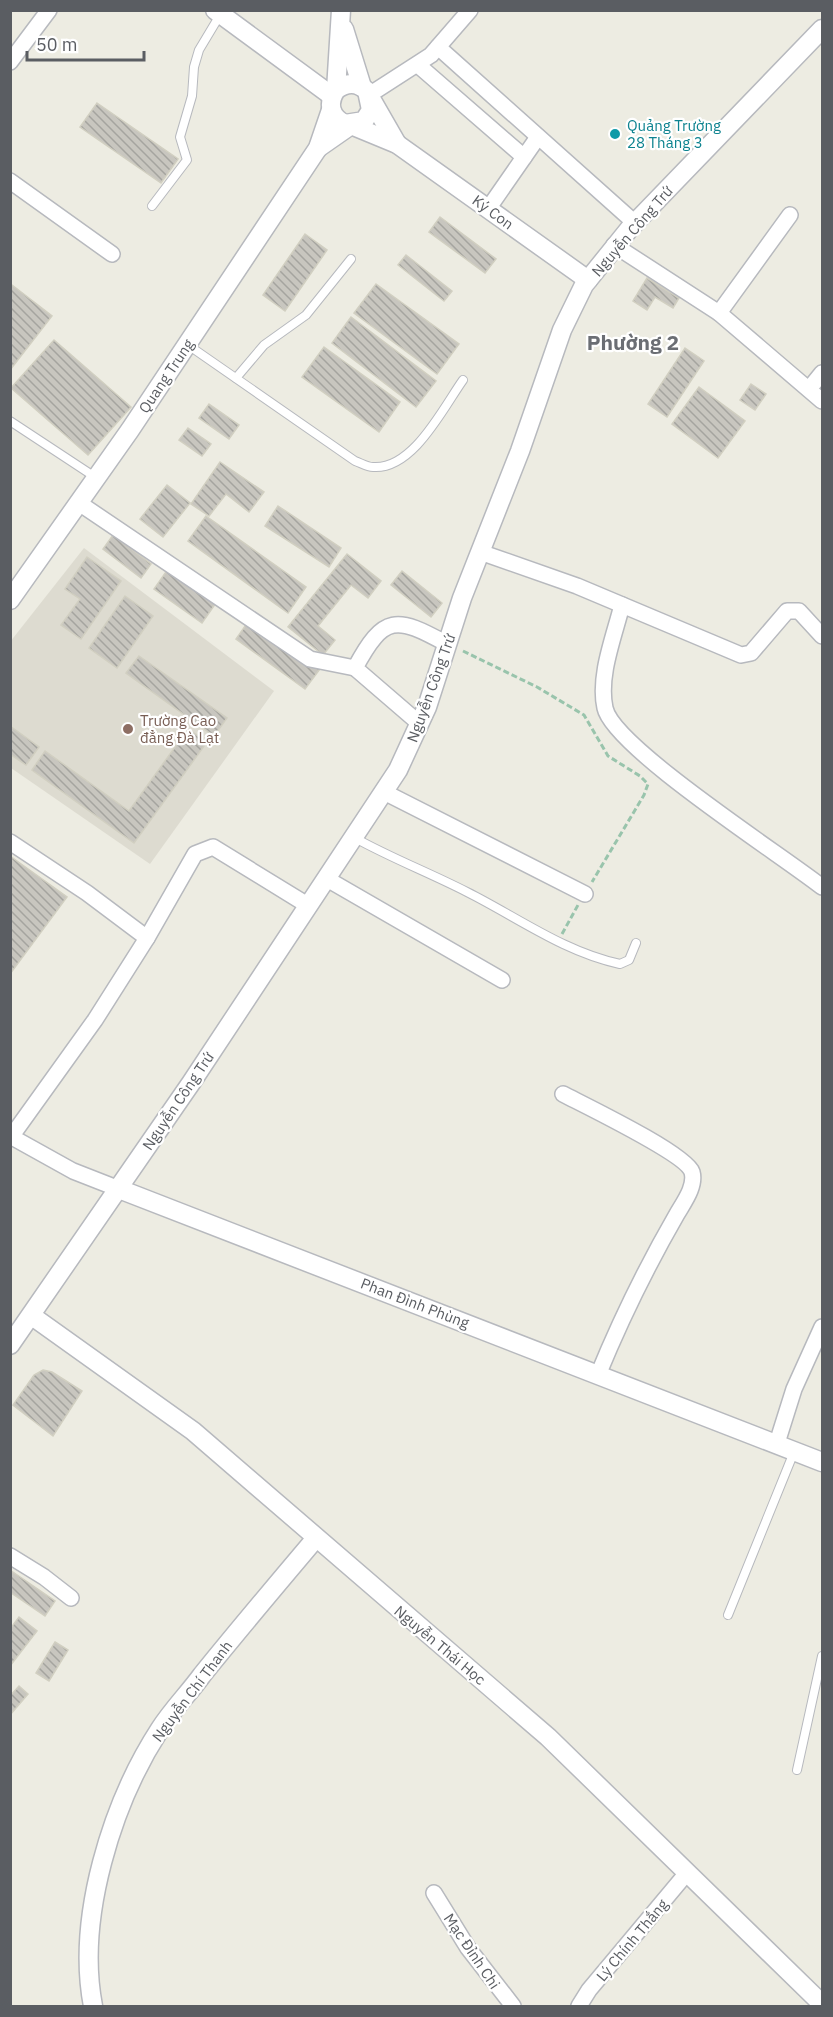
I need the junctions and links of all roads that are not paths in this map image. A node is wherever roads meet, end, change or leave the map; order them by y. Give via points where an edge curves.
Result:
1 (49, 10) edge
2 (470, 10) edge
3 (217, 13) edge
4 (341, 15) edge
5 (822, 29) edge
6 (438, 47) junction
7 (10, 62) edge
8 (418, 65) junction
9 (367, 93) junction
10 (333, 98) junction
11 (351, 125) junction
12 (538, 137) junction
13 (398, 144) junction
14 (318, 148) junction
15 (524, 157) junction
16 (10, 181) edge
17 (152, 206) dead end
18 (488, 209) junction
19 (790, 215) dead end
20 (635, 223) junction
21 (614, 245) junction
22 (112, 254) dead end
23 (351, 259) dead end
24 (588, 280) junction
25 (718, 314) junction
26 (187, 344) junction
27 (822, 373) edge
28 (236, 378) junction
29 (463, 380) dead end
30 (808, 389) junction
31 (822, 401) edge
32 (10, 421) edge
33 (96, 478) junction
34 (79, 503) junction
35 (480, 552) junction
36 (10, 600) edge
37 (622, 605) junction
38 (822, 636) edge
39 (447, 644) junction
40 (355, 668) junction
41 (420, 724) junction
42 (384, 792) junction
43 (353, 837) junction
44 (10, 842) edge
45 (327, 879) junction
46 (822, 887) edge
47 (585, 894) road end
48 (309, 906) junction
49 (147, 938) junction
50 (636, 943) dead end
51 (502, 980) dead end
52 (563, 1094) dead end
53 (11, 1137) edge
54 (119, 1189) junction
55 (32, 1316) junction
56 (822, 1327) edge
57 (10, 1345) edge
58 (598, 1375) junction
59 (777, 1443) junction
60 (794, 1451) junction
61 (822, 1462) edge
62 (316, 1538) junction
63 (10, 1556) edge
64 (71, 1598) dead end
65 (728, 1615) dead end
66 (822, 1656) edge
67 (797, 1770) dead end
68 (686, 1874) junction
69 (434, 1893) dead end
70 (822, 2004) edge
71 (93, 2007) edge
72 (513, 2007) edge
73 (579, 2007) edge

1 - 7 street
2 - 6 street
3 - 10 street
3 - 17 lane via 194,67 192,96 180,137 187,160
4 - 9 street, Ký Con
4 - 10 street, Quang Trung
5 - 20 street, Nguyễn Công Trứ
6 - 8 street
6 - 12 street
8 - 9 street
8 - 15 street
9 - 10 street via 348,84
9 - 11 street via 372,104 368,116
9 - 13 street, Ký Con
10 - 11 street via 339,121
10 - 14 street, Quang Trung
11 - 13 street, Ký Con
11 - 14 street, Quang Trung
12 - 15 street
12 - 20 street
13 - 18 street, Ký Con
14 - 26 street, Quang Trung
15 - 18 street
16 - 22 street
18 - 24 street, Ký Con
19 - 25 street
20 - 21 street, Nguyễn Công Trứ
21 - 24 street, Nguyễn Công Trứ
21 - 25 street
23 - 28 lane via 306,315 264,345
24 - 35 street, Nguyễn Công Trứ via 562,330
25 - 30 street
26 - 28 lane
26 - 33 street, Quang Trung
27 - 30 street
28 - 29 lane via 355,461 372,467 393,465 414,449
30 - 31 street
32 - 33 lane
33 - 34 street, Quang Trung
34 - 36 street, Quang Trung
34 - 40 street via 310,659
35 - 37 street
35 - 39 street, Nguyễn Công Trứ
37 - 38 street via 741,655 751,653 787,611 799,611
37 - 46 street via 602,692 605,711 615,727 676,781
39 - 40 street via 418,628 401,624 381,628
39 - 41 street, Nguyễn Công Trứ
40 - 41 street
41 - 42 street, Nguyễn Công Trứ
42 - 43 street, Nguyễn Công Trứ
42 - 47 street
43 - 45 street, Nguyễn Công Trứ
43 - 50 lane via 466,891 574,951 620,964 629,960
44 - 49 street
45 - 48 street, Nguyễn Công Trứ
45 - 51 street
48 - 49 street via 213,847 195,854
48 - 54 street, Nguyễn Công Trứ
49 - 53 street via 95,1020
52 - 58 street via 657,1144 692,1172 693,1183 687,1198 647,1267
53 - 54 street, Phan Đình Phùng via 73,1171
54 - 55 street, Nguyễn Công Trứ
54 - 58 street, Phan Đình Phùng
55 - 57 street, Nguyễn Công Trứ
55 - 62 street, Nguyễn Thái Học via 194,1431
56 - 59 street via 794,1389
58 - 59 street, Phan Đình Phùng
59 - 60 street, Phan Đình Phùng
60 - 61 street, Phan Đình Phùng
60 - 65 lane
62 - 68 street, Nguyễn Thái Học via 548,1737
62 - 71 street, Nguyễn Chí Thanh via 160,1728 123,1798 99,1877 89,1936
63 - 64 street
66 - 67 lane
68 - 70 street, Nguyễn Thái Học
68 - 73 street, Lý Chính Thắng
69 - 72 street, Mạc Đỉnh Chi via 468,1948

